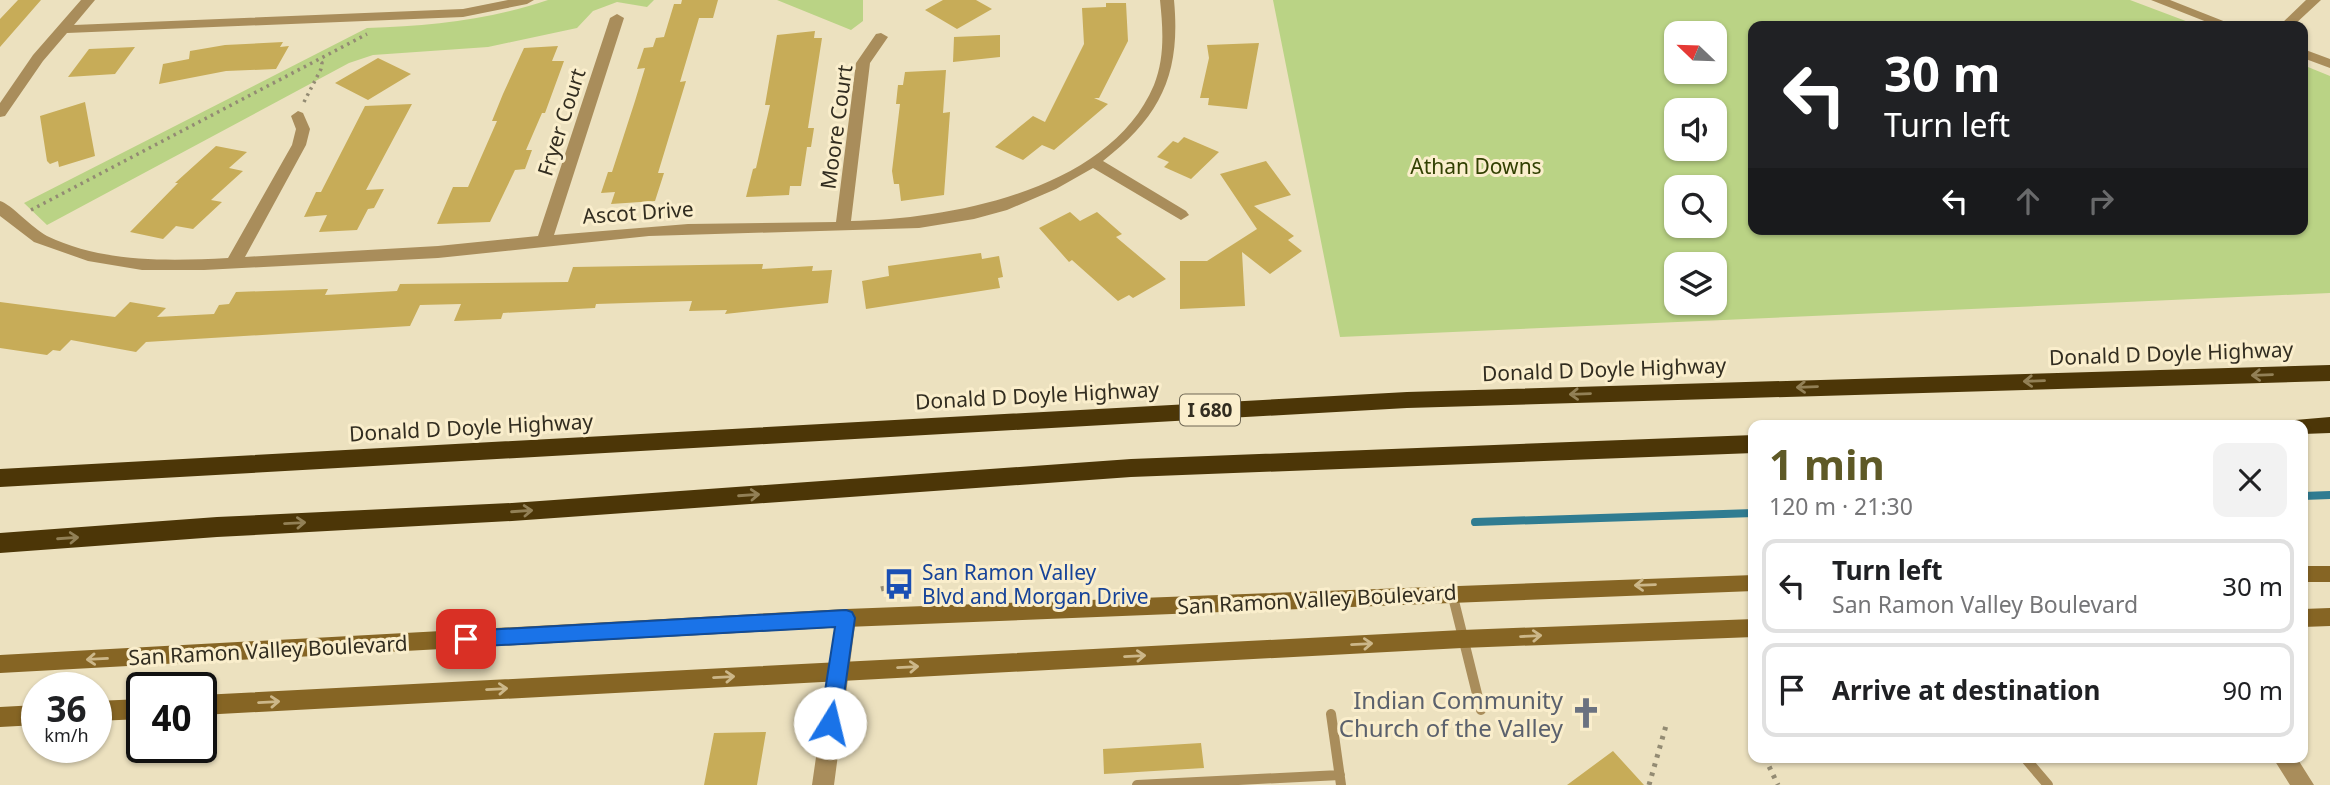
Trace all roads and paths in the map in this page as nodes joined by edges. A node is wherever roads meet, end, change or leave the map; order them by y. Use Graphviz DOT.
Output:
graph roads {
  1 [pos="88,0"];
  2 [pos="527,0"];
  3 [pos="1167,0"];
  4 [pos="2158,0"];
  5 [pos="2314,0"];
  6 [pos="400,16"];
  7 [pos="617,18"];
  8 [pos="2215,21"];
  9 [pos="2291,21"];
  10 [pos="63,29"];
  11 [pos="881,37"];
  12 [pos="2308,54"];
  13 [pos="318,60"];
  14 [pos="2330,64"];
  15 [pos="0,113"];
  16 [pos="298,116"];
  17 [pos="1093,162"];
  18 [pos="0,206"];
  19 [pos="1181,215"];
  20 [pos="8,225"];
  21 [pos="844,227"];
  22 [pos="545,239"];
  23 [pos="234,262"];
  24 [pos="2330,373"];
  25 [pos="2330,425"];
  26 [pos="2308,426"];
  27 [pos="1748,444"];
  28 [pos="0,478"];
  29 [pos="0,543"];
  30 [pos="2308,574"];
  31 [pos="2330,574"];
  32 [pos="1748,583"];
  33 [pos="899,584"];
  34 [pos="881,589"];
  35 [pos="1452,593"];
  36 [pos="2330,617"];
  37 [pos="846,618"];
  38 [pos="2308,618"];
  39 [pos="1748,628"];
  40 [pos="1462,639"];
  41 [pos="0,664"];
  42 [pos="840,671"];
  43 [pos="217,704"];
  44 [pos="1481,710"];
  45 [pos="1331,714"];
  46 [pos="21,716"];
  47 [pos="0,717"];
  48 [pos="1667,722"];
  49 [pos="1767,763"];
  50 [pos="2029,763"];
  51 [pos="2288,763"];
  52 [pos="1341,780"];
  53 [pos="823,785"];
  54 [pos="1136,785"];
  55 [pos="1649,785"];
  56 [pos="1778,785"];
  57 [pos="2048,785"];
  58 [pos="2303,785"];
  1 -- 10 [label="street"];
  2 -- 6 [label="street"];
  3 -- 17 [label="street, Ascot Drive"];
  4 -- 8 [label="street"];
  5 -- 9 [label="street"];
  6 -- 10 [label="street"];
  6 -- 13 [label="path"];
  7 -- 22 [label="street, Fryer Court"];
  10 -- 15 [label="street"];
  11 -- 21 [label="street, Moore Court"];
  12 -- 14 [label="street"];
  13 -- 16 [label="path"];
  13 -- 20 [label="path"];
  16 -- 23 [label="street"];
  17 -- 19 [label="street"];
  17 -- 21 [label="street, Ascot Drive"];
  18 -- 20 [label="street, Ascot Drive"];
  20 -- 23 [label="street, Ascot Drive"];
  21 -- 22 [label="street, Ascot Drive"];
  22 -- 23 [label="street, Ascot Drive"];
  24 -- 28 [label="highway, Donald D Doyle Highway / I 680, one-way"];
  25 -- 26 [label="highway"];
  29 -- 27 [label="highway, one-way"];
  30 -- 31 [label="main road"];
  32 -- 35 [label="main road, San Ramon Valley Boulevard, one-way"];
  33 -- 34 [label="path"];
  35 -- 37 [label="main road, San Ramon Valley Boulevard"];
  35 -- 40 [label="lane"];
  36 -- 38 [label="main road"];
  37 -- 41 [label="main road, San Ramon Valley Boulevard, one-way"];
  37 -- 42 [label="street"];
  40 -- 39 [label="main road, one-way"];
  42 -- 40 [label="main road, one-way"];
  40 -- 44 [label="lane"];
  43 -- 42 [label="main road, one-way"];
  42 -- 53 [label="street"];
  45 -- 52 [label="lane"];
  46 -- 47 [label="main road"];
  48 -- 55 [label="path"];
  49 -- 56 [label="path"];
  50 -- 57 [label="lane"];
  51 -- 58 [label="street"];
  52 -- 54 [label="lane"];
}
